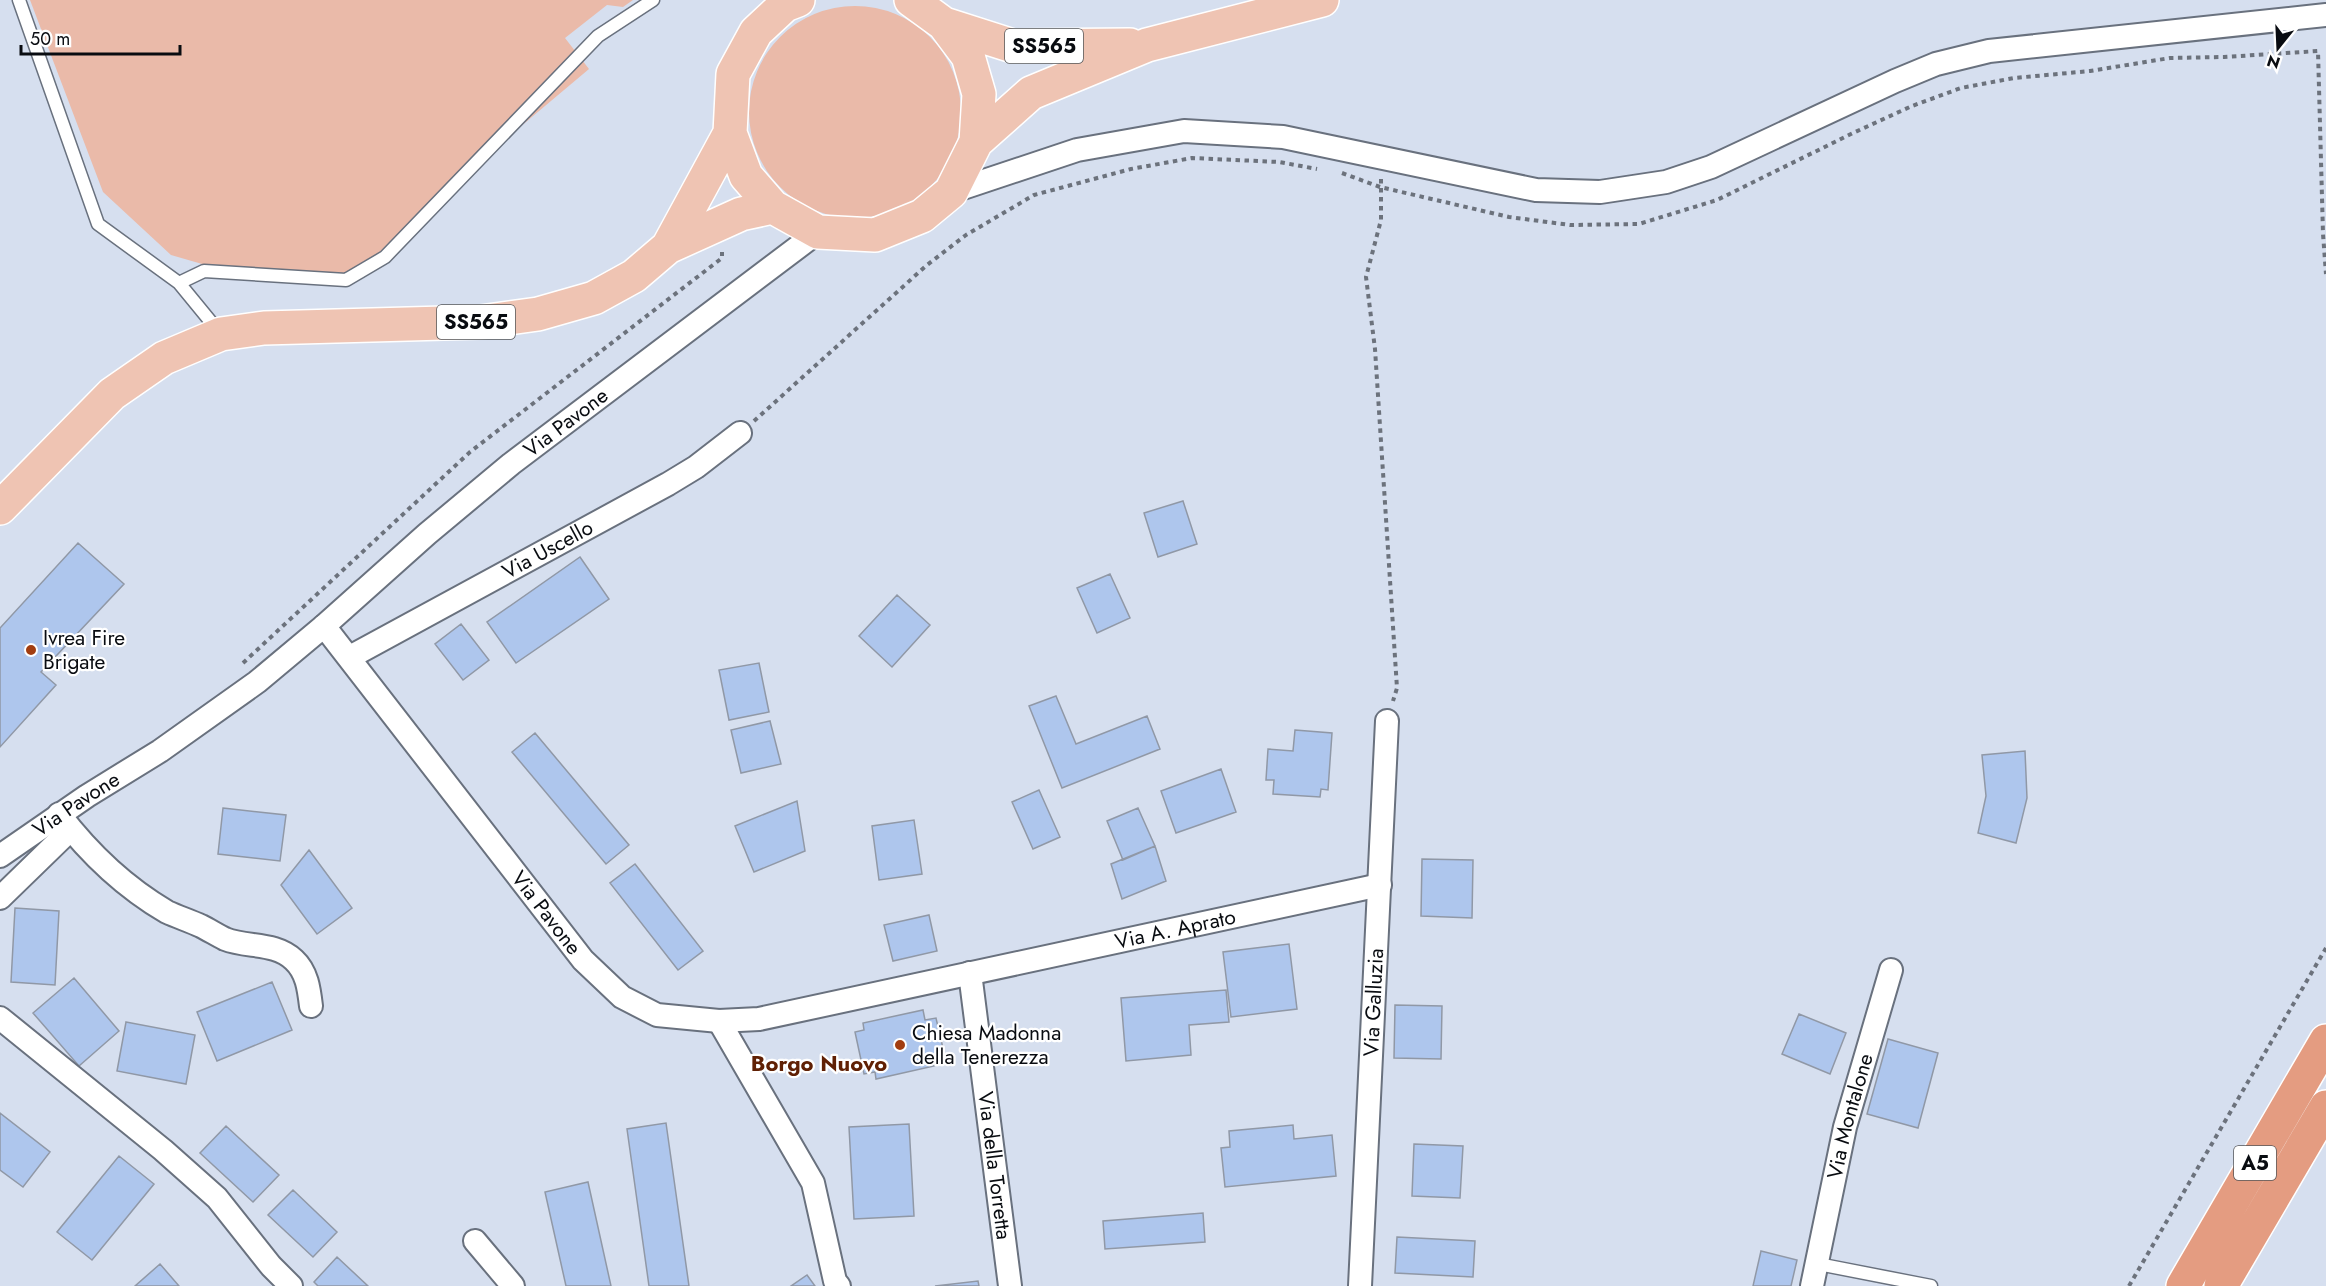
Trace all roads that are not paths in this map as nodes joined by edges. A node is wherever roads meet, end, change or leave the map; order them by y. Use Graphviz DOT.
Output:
graph roads {
  1 [pos="19,0"];
  2 [pos="653,0"];
  3 [pos="798,0"];
  4 [pos="911,0"];
  5 [pos="1322,0"];
  6 [pos="1294,4"];
  7 [pos="2326,15"];
  8 [pos="944,24"];
  9 [pos="1147,45"];
  10 [pos="730,133"];
  11 [pos="976,142"];
  12 [pos="951,192"];
  13 [pos="773,207"];
  14 [pos="818,232"];
  15 [pos="668,247"];
  16 [pos="179,283"];
  17 [pos="221,334"];
  18 [pos="740,433"];
  19 [pos="0,508"];
  20 [pos="324,626"];
  21 [pos="350,657"];
  22 [pos="1387,721"];
  23 [pos="65,822"];
  24 [pos="0,856"];
  25 [pos="1380,885"];
  26 [pos="0,898"];
  27 [pos="1891,970"];
  28 [pos="970,974"];
  29 [pos="311,1006"];
  30 [pos="0,1018"];
  31 [pos="759,1019"];
  32 [pos="719,1021"];
  33 [pos="2326,1041"];
  34 [pos="2326,1107"];
  35 [pos="475,1241"];
  36 [pos="1815,1275"];
  37 [pos="291,1286"];
  38 [pos="513,1286"];
  39 [pos="839,1286"];
  40 [pos="1010,1286"];
  41 [pos="1360,1286"];
  42 [pos="1931,1286"];
  43 [pos="2183,1286"];
  44 [pos="2222,1286"];
  1 -- 16 [label="lane"];
  2 -- 16 [label="lane"];
  3 -- 10 [label="main road, SS565"];
  4 -- 8 [label="main road, SS565"];
  5 -- 6 [label="main road, SS565"];
  6 -- 9 [label="main road, SS565"];
  7 -- 12 [label="street"];
  8 -- 9 [label="main road, SS565"];
  8 -- 11 [label="main road, SS565"];
  9 -- 11 [label="main road, SS565"];
  10 -- 13 [label="main road, SS565"];
  10 -- 15 [label="main road, SS565"];
  11 -- 12 [label="main road, SS565"];
  12 -- 14 [label="main road, SS565"];
  13 -- 14 [label="main road, SS565"];
  13 -- 15 [label="main road, SS565"];
  14 -- 20 [label="street, Via Pavone"];
  15 -- 17 [label="main road, SS565"];
  16 -- 17 [label="lane"];
  17 -- 19 [label="main road, SS565"];
  18 -- 21 [label="street, Via Uscello"];
  20 -- 21 [label="street, Via Pavone"];
  20 -- 23 [label="street, Via Pavone"];
  21 -- 32 [label="street, Via Pavone"];
  22 -- 25 [label="street, Via Galluzia"];
  23 -- 24 [label="street, Via Pavone"];
  23 -- 26 [label="street"];
  23 -- 29 [label="street"];
  25 -- 28 [label="street, Via A. Aprato"];
  25 -- 41 [label="street, Via Galluzia"];
  27 -- 36 [label="street, Via Montalone"];
  28 -- 31 [label="street, Via A. Aprato"];
  28 -- 40 [label="street, Via della Torretta"];
  30 -- 37 [label="street"];
  31 -- 32 [label="street, Via Pavone"];
  32 -- 39 [label="street"];
  33 -- 43 [label="highway, A5"];
  34 -- 44 [label="highway, A5"];
  35 -- 38 [label="street"];
  36 -- 42 [label="lane, Via Montalone"];
}
